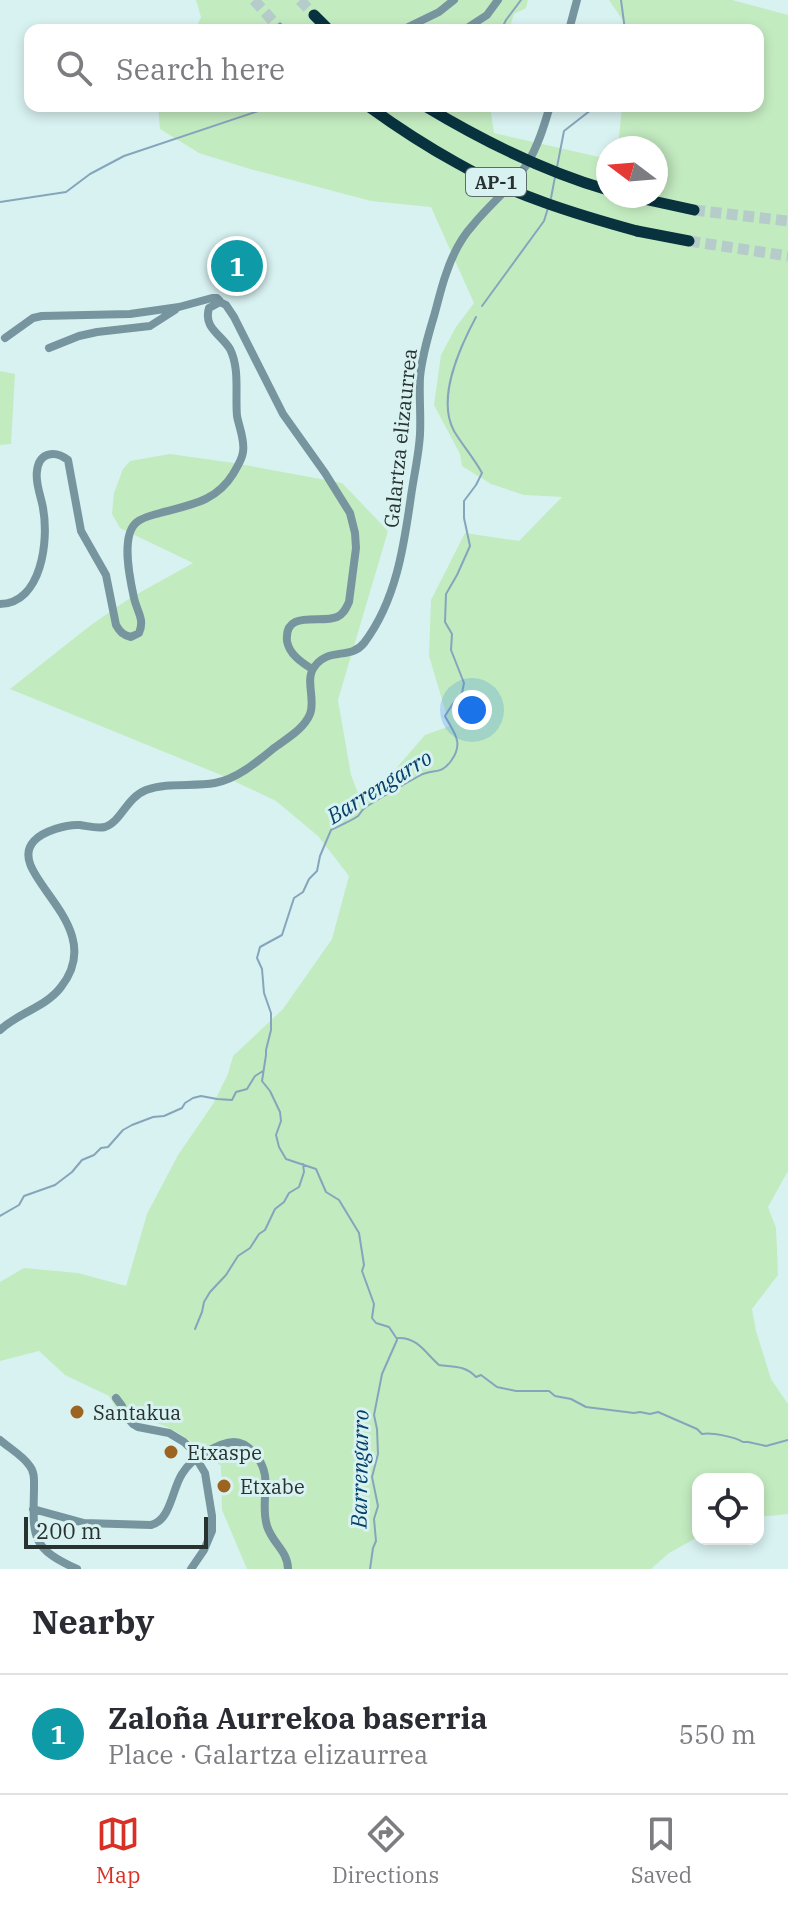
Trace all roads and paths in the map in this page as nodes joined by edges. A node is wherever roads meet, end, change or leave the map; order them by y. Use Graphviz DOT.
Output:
graph roads {
  1 [pos="454,0"];
  2 [pos="498,0"];
  3 [pos="577,0"];
  4 [pos="314,15"];
  5 [pos="323,24"];
  6 [pos="414,24"];
  7 [pos="473,24"];
  8 [pos="571,24"];
  9 [pos="376,112"];
  10 [pos="435,112"];
  11 [pos="548,112"];
  12 [pos="596,187"];
  13 [pos="668,205"];
  14 [pos="694,210"];
  15 [pos="689,241"];
  16 [pos="220,302"];
  17 [pos="179,307"];
  18 [pos="5,338"];
  19 [pos="49,348"];
  20 [pos="0,604"];
  21 [pos="312,669"];
  22 [pos="0,1030"];
  23 [pos="116,1398"];
  24 [pos="0,1440"];
  25 [pos="195,1458"];
  26 [pos="33,1509"];
  27 [pos="77,1569"];
  28 [pos="191,1569"];
  29 [pos="288,1569"];
  1 -- 6 [label="street"];
  2 -- 7 [label="street"];
  3 -- 8 [label="street"];
  4 -- 5 [label="highway"];
  9 -- 15 [label="highway, AP-1, bridge"];
  10 -- 12 [label="highway, AP-1, bridge"];
  11 -- 21 [label="street, Galartza elizaurrea"];
  13 -- 14 [label="highway"];
  16 -- 17 [label="street"];
  16 -- 20 [label="street"];
  16 -- 21 [label="street, Galartza elizaurrea"];
  17 -- 18 [label="street"];
  17 -- 19 [label="street"];
  21 -- 22 [label="street"];
  23 -- 25 [label="street"];
  24 -- 26 [label="street"];
  25 -- 26 [label="street"];
  25 -- 28 [label="street"];
  25 -- 29 [label="street"];
  26 -- 27 [label="street"];
}
